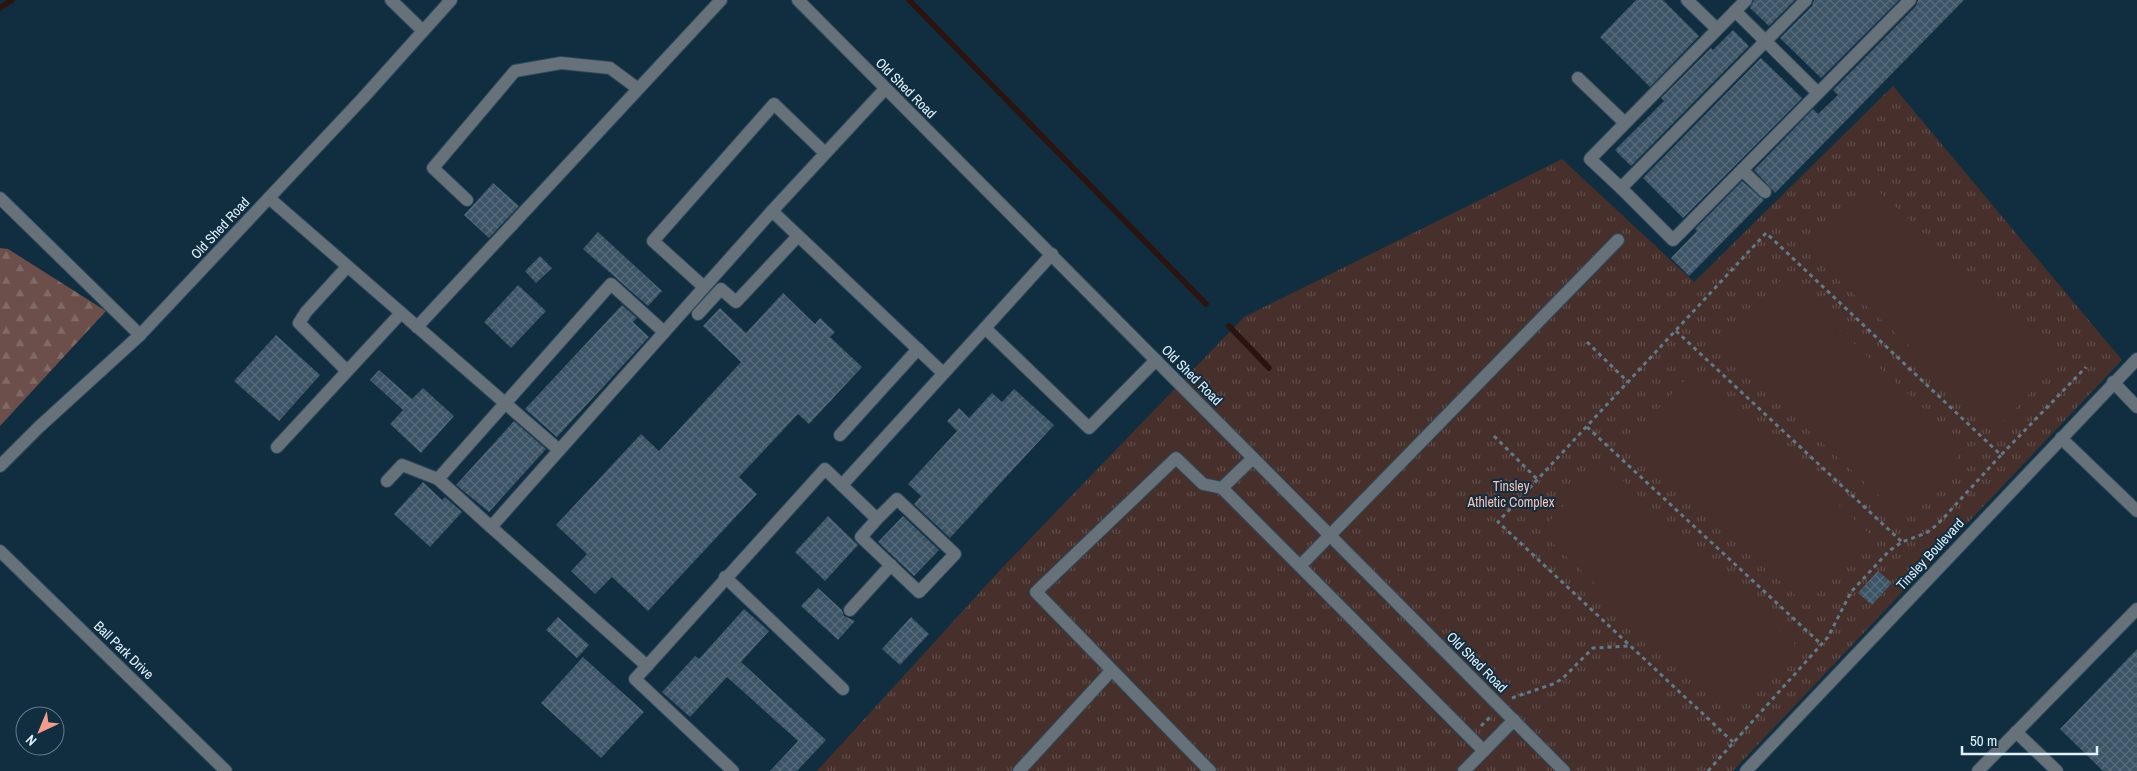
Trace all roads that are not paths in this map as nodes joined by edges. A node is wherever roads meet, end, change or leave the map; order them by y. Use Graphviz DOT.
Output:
graph roads {
  1 [pos="390,0"];
  2 [pos="451,0"];
  3 [pos="721,0"];
  4 [pos="798,0"];
  5 [pos="1687,0"];
  6 [pos="1746,0"];
  7 [pos="1806,0"];
  8 [pos="1910,0"];
  9 [pos="1735,11"];
  10 [pos="1717,29"];
  11 [pos="423,31"];
  12 [pos="1765,42"];
  13 [pos="1578,78"];
  14 [pos="637,88"];
  15 [pos="885,89"];
  16 [pos="1818,93"];
  17 [pos="1625,123"];
  18 [pos="825,153"];
  19 [pos="1742,170"];
  20 [pos="1620,188"];
  21 [pos="1765,192"];
  22 [pos="0,198"];
  23 [pos="269,198"];
  24 [pos="467,200"];
  25 [pos="772,211"];
  26 [pos="798,236"];
  27 [pos="1618,240"];
  28 [pos="1052,254"];
  29 [pos="347,267"];
  30 [pos="704,287"];
  31 [pos="401,313"];
  32 [pos="698,314"];
  33 [pos="417,327"];
  34 [pos="985,328"];
  35 [pos="664,332"];
  36 [pos="140,335"];
  37 [pos="918,349"];
  38 [pos="2137,359"];
  39 [pos="1156,360"];
  40 [pos="346,370"];
  41 [pos="944,373"];
  42 [pos="2113,382"];
  43 [pos="505,403"];
  44 [pos="2137,407"];
  45 [pos="840,435"];
  46 [pos="2061,438"];
  47 [pos="277,447"];
  48 [pos="559,450"];
  49 [pos="1253,458"];
  50 [pos="0,466"];
  51 [pos="438,479"];
  52 [pos="387,481"];
  53 [pos="842,485"];
  54 [pos="1222,488"];
  55 [pos="2137,511"];
  56 [pos="877,519"];
  57 [pos="491,527"];
  58 [pos="1330,537"];
  59 [pos="0,551"];
  60 [pos="891,566"];
  61 [pos="1300,566"];
  62 [pos="725,577"];
  63 [pos="2137,609"];
  64 [pos="850,610"];
  65 [pos="646,666"];
  66 [pos="1111,671"];
  67 [pos="843,689"];
  68 [pos="1514,720"];
  69 [pos="2016,732"];
  70 [pos="1484,751"];
  71 [pos="226,771"];
  72 [pos="733,771"];
  73 [pos="1019,771"];
  74 [pos="1210,771"];
  75 [pos="1464,771"];
  76 [pos="1564,771"];
  77 [pos="1746,771"];
  78 [pos="1978,771"];
  79 [pos="2056,771"];
  1 -- 11 [label="street"];
  2 -- 11 [label="street, Old Shed Road"];
  3 -- 14 [label="street"];
  4 -- 15 [label="street, Old Shed Road"];
  5 -- 10 [label="street"];
  6 -- 9 [label="street"];
  7 -- 12 [label="street"];
  8 -- 16 [label="street"];
  9 -- 10 [label="street"];
  9 -- 12 [label="street"];
  10 -- 17 [label="street"];
  11 -- 23 [label="street, Old Shed Road"];
  12 -- 16 [label="street"];
  12 -- 20 [label="street"];
  13 -- 17 [label="street"];
  14 -- 24 [label="street"];
  14 -- 33 [label="street"];
  15 -- 18 [label="street"];
  15 -- 28 [label="street, Old Shed Road"];
  16 -- 19 [label="street"];
  17 -- 20 [label="street"];
  18 -- 25 [label="street"];
  18 -- 30 [label="street"];
  19 -- 20 [label="street"];
  19 -- 21 [label="street"];
  22 -- 36 [label="street"];
  23 -- 29 [label="street"];
  23 -- 36 [label="street, Old Shed Road"];
  25 -- 26 [label="street"];
  25 -- 30 [label="street"];
  26 -- 32 [label="street"];
  26 -- 37 [label="street"];
  27 -- 58 [label="street"];
  28 -- 34 [label="street"];
  28 -- 39 [label="street, Old Shed Road"];
  29 -- 31 [label="street"];
  29 -- 40 [label="street"];
  30 -- 35 [label="street"];
  31 -- 33 [label="street"];
  31 -- 40 [label="street"];
  33 -- 43 [label="street"];
  34 -- 39 [label="street"];
  34 -- 41 [label="street"];
  35 -- 43 [label="street"];
  35 -- 48 [label="street"];
  36 -- 50 [label="street, Old Shed Road"];
  37 -- 41 [label="street"];
  37 -- 45 [label="street"];
  38 -- 42 [label="street, Tinsley Boulevard"];
  39 -- 49 [label="street, Old Shed Road"];
  40 -- 47 [label="street"];
  41 -- 53 [label="street"];
  42 -- 44 [label="street"];
  42 -- 46 [label="street, Tinsley Boulevard"];
  43 -- 48 [label="street"];
  43 -- 51 [label="street"];
  46 -- 55 [label="street"];
  46 -- 77 [label="street, Tinsley Boulevard"];
  48 -- 57 [label="street"];
  49 -- 54 [label="street"];
  49 -- 58 [label="street, Old Shed Road"];
  51 -- 52 [label="street"];
  51 -- 57 [label="street"];
  53 -- 56 [label="street"];
  53 -- 62 [label="street"];
  54 -- 61 [label="street"];
  54 -- 66 [label="street"];
  56 -- 60 [label="street"];
  56 -- 60 [label="street"];
  57 -- 65 [label="street"];
  58 -- 61 [label="street"];
  58 -- 68 [label="street, Old Shed Road"];
  59 -- 71 [label="street, Ball Park Drive"];
  60 -- 64 [label="street"];
  61 -- 70 [label="street"];
  62 -- 65 [label="street"];
  62 -- 67 [label="street"];
  63 -- 69 [label="street"];
  65 -- 72 [label="street"];
  66 -- 73 [label="street"];
  66 -- 74 [label="street"];
  68 -- 70 [label="street"];
  68 -- 76 [label="street, Old Shed Road"];
  69 -- 78 [label="street"];
  69 -- 79 [label="street"];
  70 -- 75 [label="street"];
}
